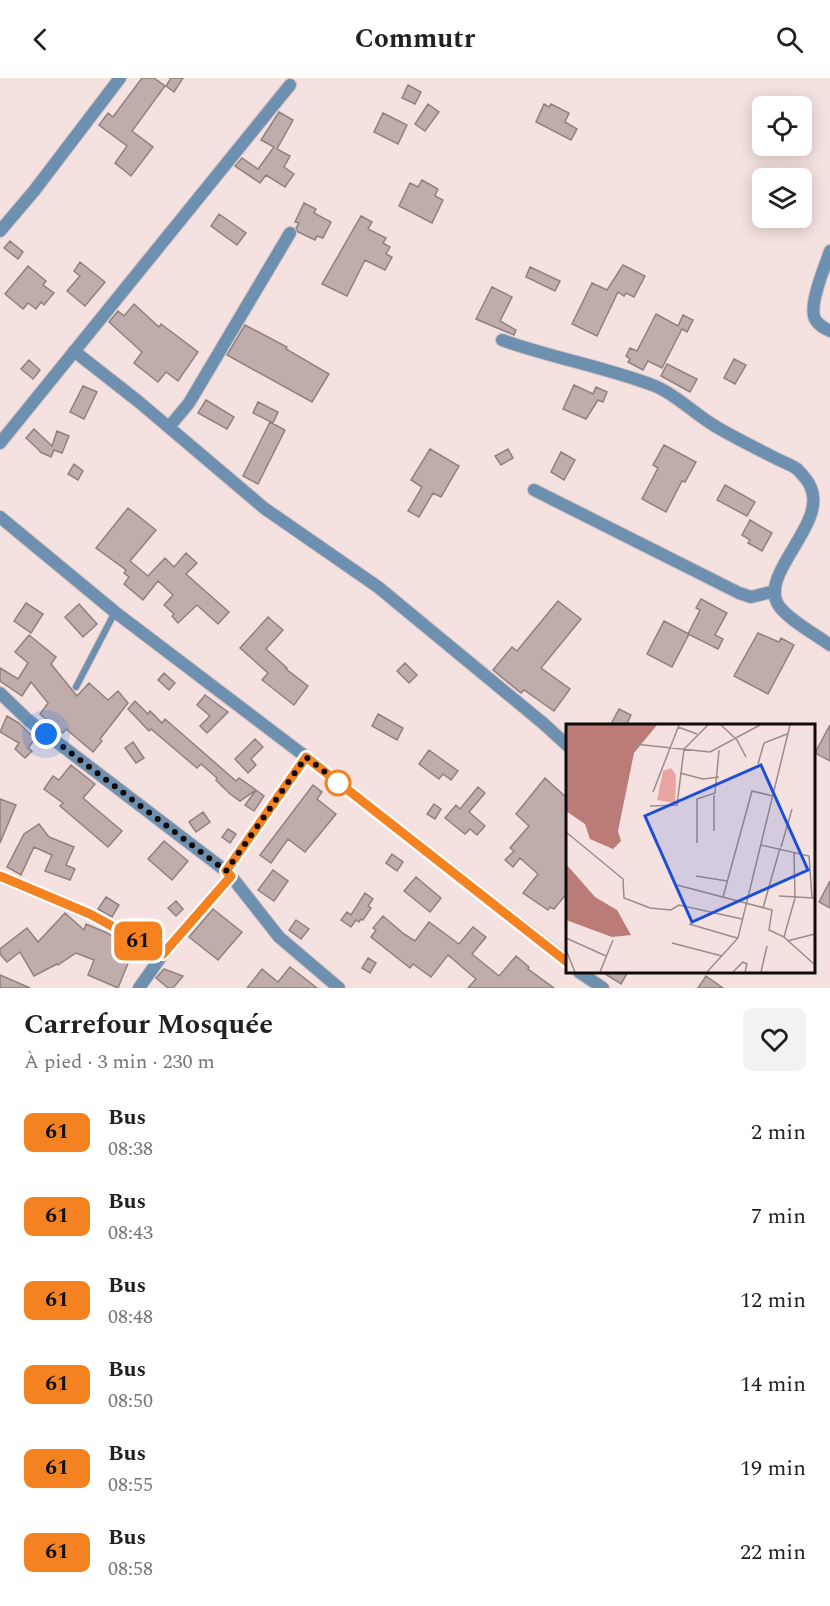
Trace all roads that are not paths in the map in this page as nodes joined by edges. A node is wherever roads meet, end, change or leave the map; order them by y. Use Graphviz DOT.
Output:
graph roads {
  1 [pos="120,78"];
  2 [pos="290,85"];
  3 [pos="0,231"];
  4 [pos="290,233"];
  5 [pos="830,251"];
  6 [pos="830,331"];
  7 [pos="502,340"];
  8 [pos="74,351"];
  9 [pos="169,428"];
  10 [pos="0,443"];
  11 [pos="534,490"];
  12 [pos="0,517"];
  13 [pos="774,591"];
  14 [pos="115,612"];
  15 [pos="830,645"];
  16 [pos="76,687"];
  17 [pos="0,693"];
  18 [pos="566,745"];
  19 [pos="306,757"];
  20 [pos="228,874"];
  21 [pos="0,876"];
  22 [pos="163,954"];
  23 [pos="566,961"];
  24 [pos="587,974"];
  25 [pos="139,988"];
  26 [pos="339,988"];
  27 [pos="603,988"];
  1 -- 3 [label="street"];
  2 -- 8 [label="street"];
  4 -- 9 [label="street"];
  5 -- 6 [label="street"];
  7 -- 13 [label="street"];
  8 -- 9 [label="street"];
  8 -- 10 [label="street"];
  9 -- 18 [label="street"];
  11 -- 13 [label="street"];
  12 -- 14 [label="street"];
  13 -- 15 [label="street"];
  14 -- 16 [label="lane"];
  14 -- 19 [label="street"];
  17 -- 20 [label="street"];
  19 -- 20 [label="street"];
  19 -- 23 [label="street"];
  20 -- 22 [label="street"];
  20 -- 26 [label="street"];
  21 -- 22 [label="street"];
  22 -- 25 [label="street"];
  24 -- 27 [label="street"];
}
